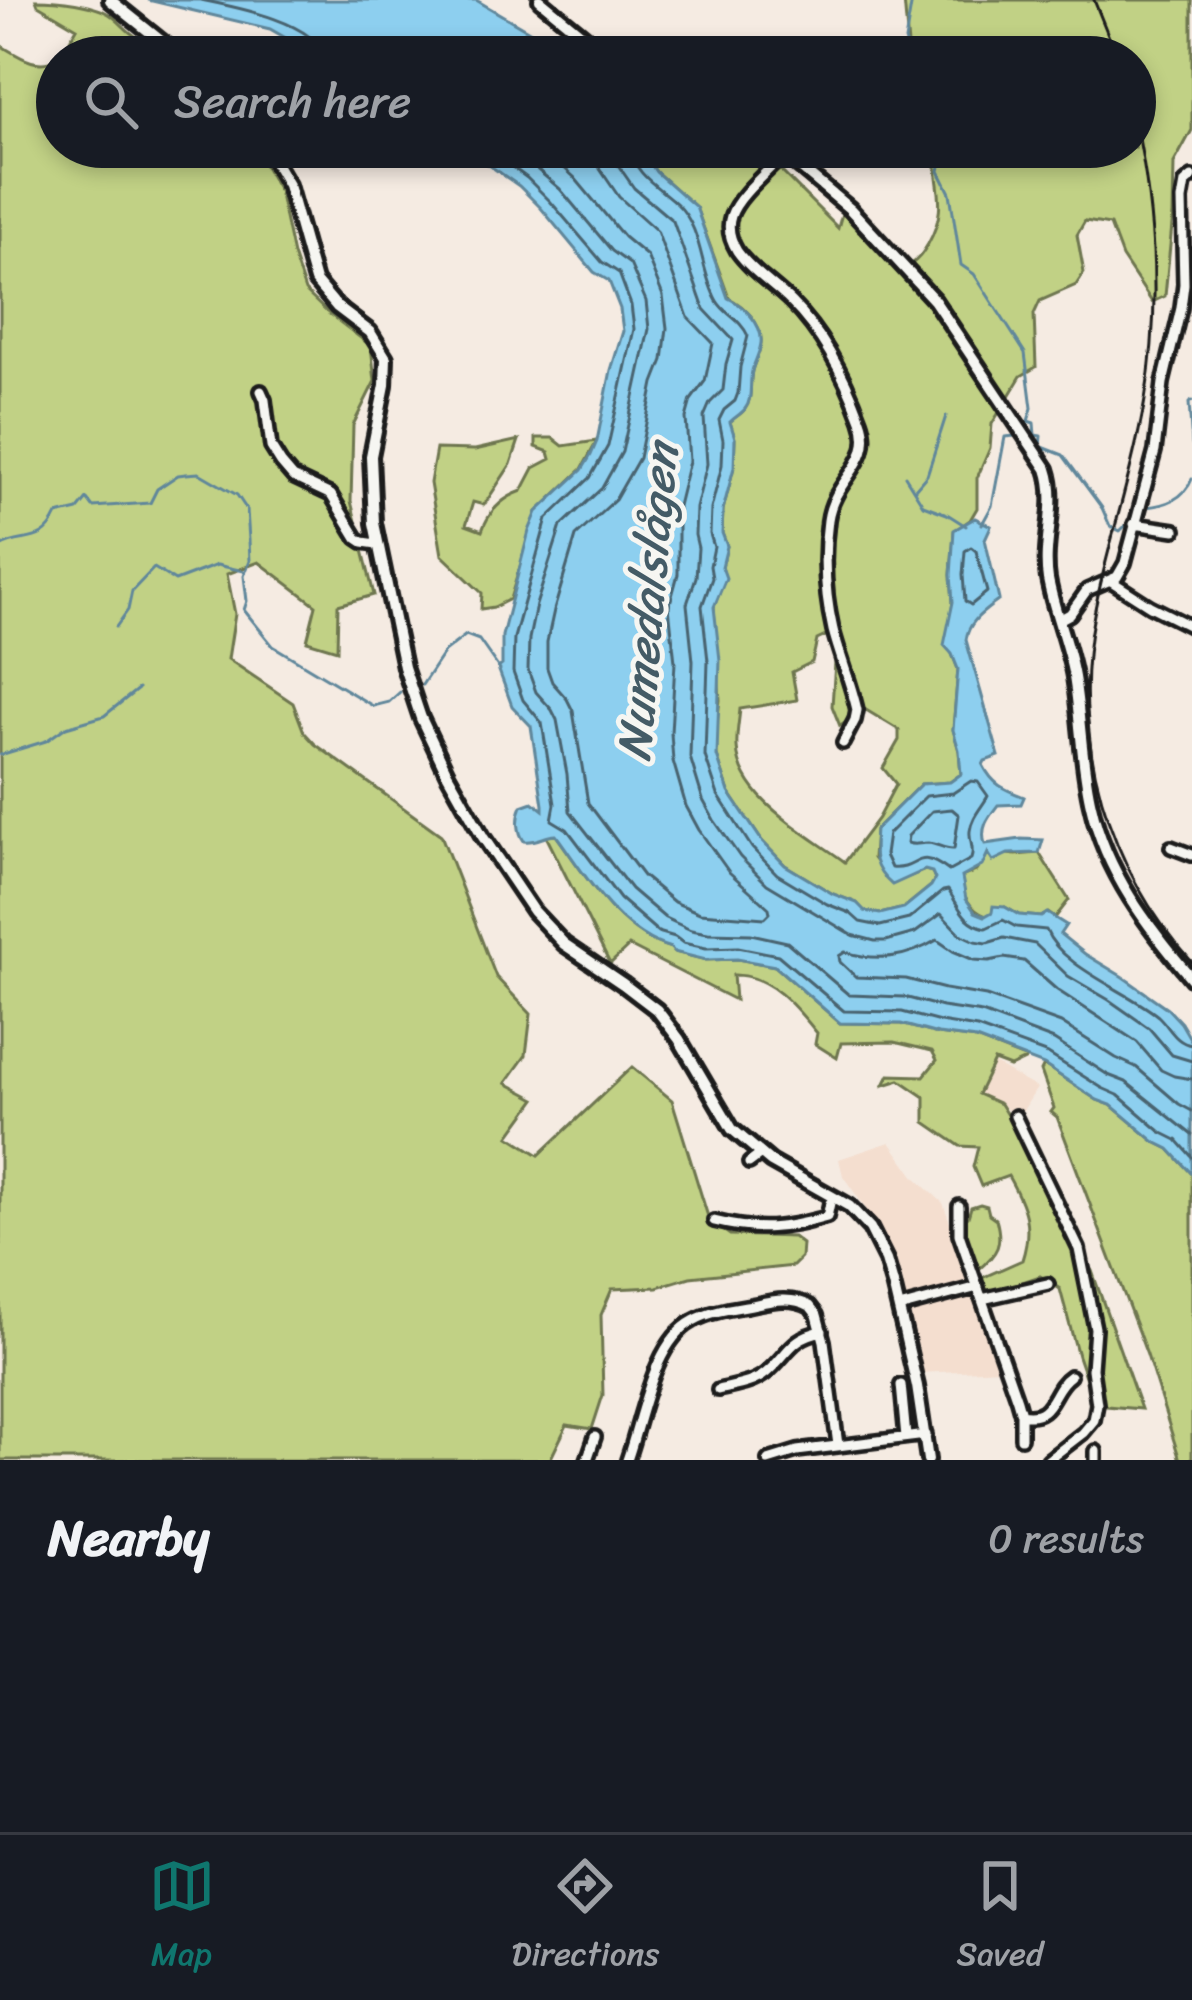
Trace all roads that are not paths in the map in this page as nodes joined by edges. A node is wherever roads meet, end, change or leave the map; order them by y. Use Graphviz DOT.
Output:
graph roads {
  1 [pos="110,0"];
  2 [pos="540,0"];
  3 [pos="155,36"];
  4 [pos="584,36"];
  5 [pos="278,168"];
  6 [pos="766,168"];
  7 [pos="801,168"];
  8 [pos="1192,177"];
  9 [pos="261,391"];
  10 [pos="1135,524"];
  11 [pos="1175,530"];
  12 [pos="377,544"];
  13 [pos="1111,581"];
  14 [pos="1059,620"];
  15 [pos="1190,626"];
  16 [pos="843,743"];
  17 [pos="1171,847"];
  18 [pos="1192,855"];
  19 [pos="1192,979"];
  20 [pos="1015,1116"];
  21 [pos="761,1154"];
  22 [pos="749,1162"];
  23 [pos="830,1203"];
  24 [pos="959,1206"];
  25 [pos="714,1222"];
  26 [pos="1048,1284"];
  27 [pos="980,1293"];
  28 [pos="899,1308"];
  29 [pos="822,1330"];
  30 [pos="1070,1376"];
  31 [pos="901,1385"];
  32 [pos="718,1390"];
  33 [pos="1021,1414"];
  34 [pos="926,1435"];
  35 [pos="595,1437"];
  36 [pos="906,1437"];
  37 [pos="1021,1438"];
  38 [pos="838,1445"];
  39 [pos="587,1460"];
  40 [pos="627,1460"];
  41 [pos="767,1460"];
  42 [pos="928,1460"];
  43 [pos="1048,1460"];
  1 -- 3 [label="main road"];
  2 -- 4 [label="main road"];
  5 -- 12 [label="main road"];
  6 -- 16 [label="street"];
  7 -- 14 [label="main road"];
  8 -- 10 [label="street"];
  9 -- 12 [label="street"];
  10 -- 11 [label="street"];
  10 -- 13 [label="street"];
  12 -- 21 [label="main road"];
  13 -- 14 [label="street"];
  13 -- 15 [label="street"];
  14 -- 19 [label="main road"];
  17 -- 18 [label="street"];
  20 -- 43 [label="street"];
  21 -- 22 [label="street"];
  21 -- 28 [label="main road"];
  23 -- 25 [label="street"];
  24 -- 27 [label="street"];
  26 -- 27 [label="street"];
  27 -- 28 [label="street"];
  27 -- 33 [label="street"];
  28 -- 34 [label="main road"];
  29 -- 32 [label="street"];
  29 -- 38 [label="street"];
  29 -- 40 [label="street"];
  30 -- 33 [label="street"];
  31 -- 36 [label="street"];
  33 -- 37 [label="street"];
  34 -- 36 [label="street"];
  34 -- 42 [label="main road"];
  35 -- 39 [label="street"];
  36 -- 38 [label="street"];
  38 -- 41 [label="street"];
}
